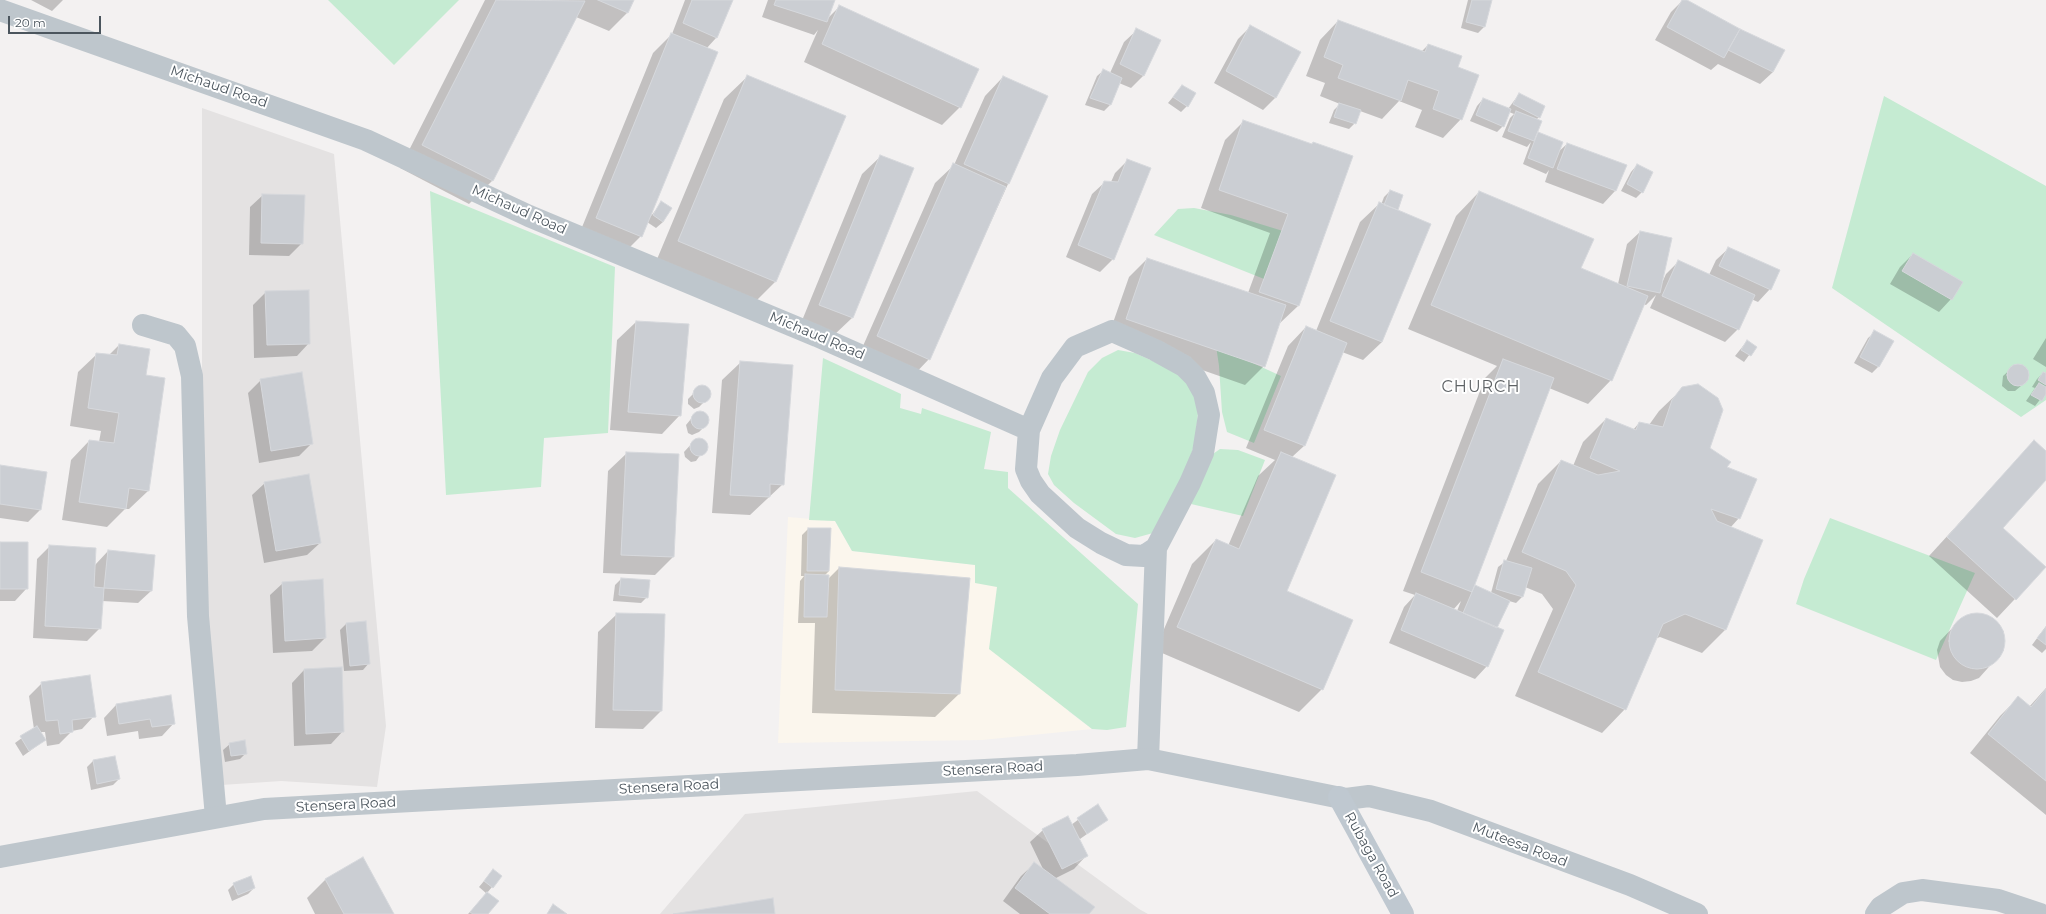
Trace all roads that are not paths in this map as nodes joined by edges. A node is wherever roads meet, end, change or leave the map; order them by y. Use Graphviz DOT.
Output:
graph roads {
  1 [pos="0,10"];
  2 [pos="143,325"];
  3 [pos="1029,430"];
  4 [pos="1156,548"];
  5 [pos="1148,759"];
  6 [pos="1339,797"];
  7 [pos="216,817"];
  8 [pos="0,857"];
  9 [pos="1403,914"];
  10 [pos="1697,914"];
  11 [pos="1876,914"];
  12 [pos="2040,914"];
  1 -- 3 [label="street, Michaud Road"];
  2 -- 7 [label="street"];
  3 -- 4 [label="street"];
  3 -- 4 [label="street"];
  4 -- 5 [label="street"];
  5 -- 6 [label="street, Stensera Road"];
  5 -- 7 [label="street, Stensera Road"];
  6 -- 9 [label="main road, Rubaga Road"];
  6 -- 10 [label="street, Muteesa Road"];
  7 -- 8 [label="street, Stensera Road"];
  11 -- 12 [label="street"];
}
